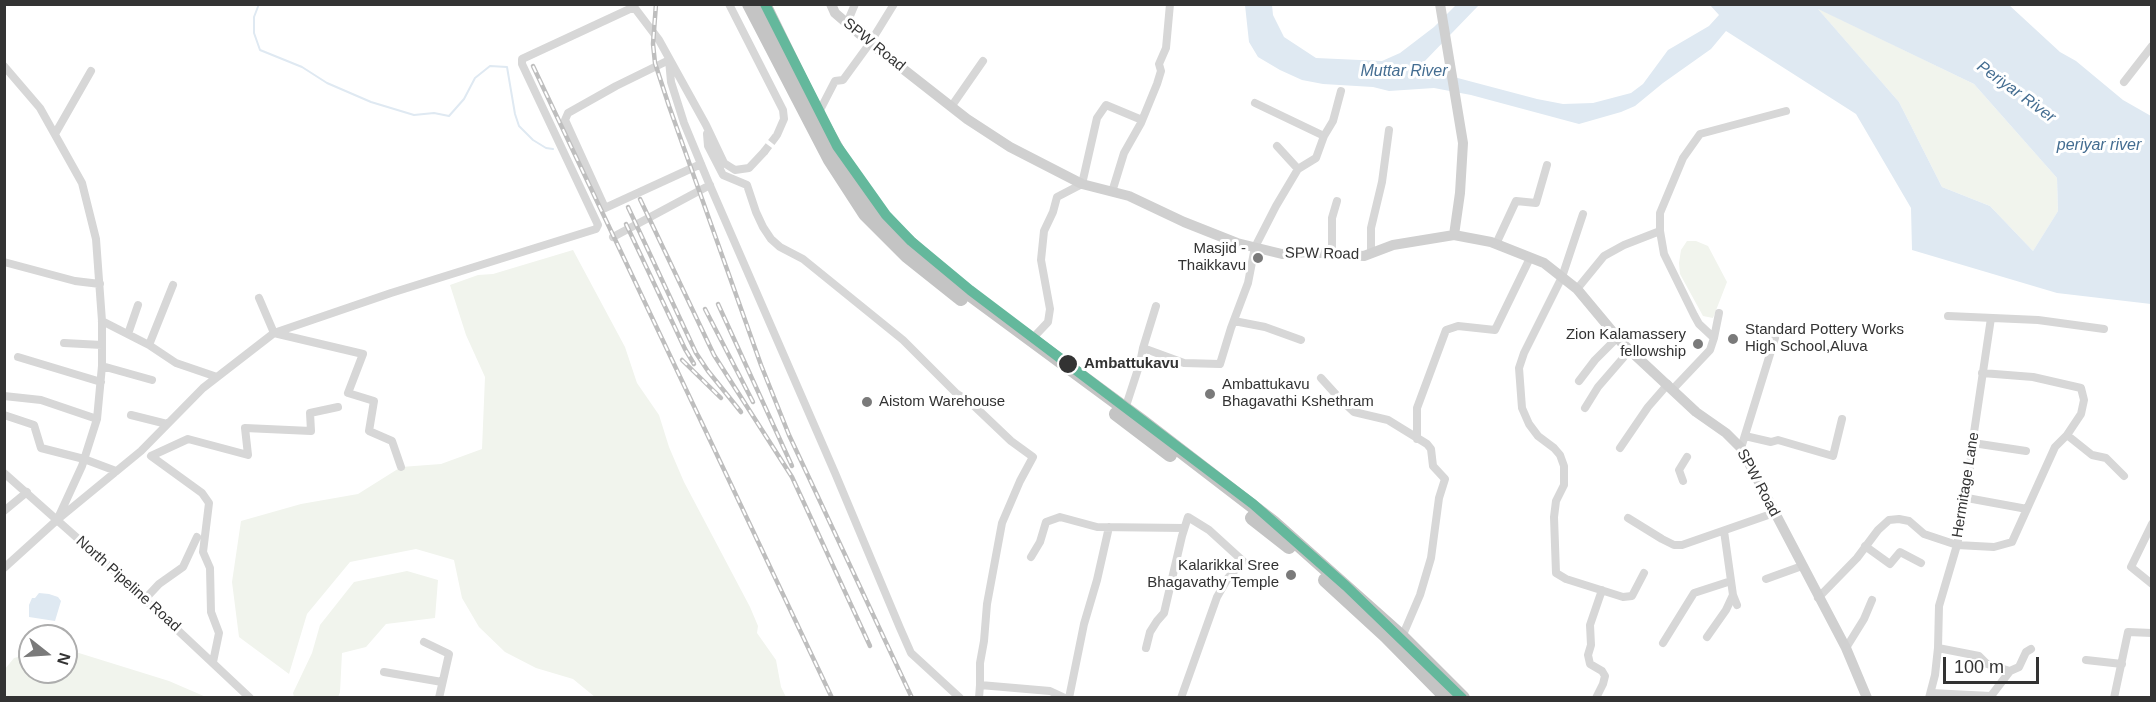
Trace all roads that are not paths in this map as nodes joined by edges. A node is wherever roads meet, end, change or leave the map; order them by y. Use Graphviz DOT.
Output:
graph roads {
  1 [pos="729,4"];
  2 [pos="749,4"];
  3 [pos="764,4"];
  4 [pos="831,4"];
  5 [pos="855,4"];
  6 [pos="894,4"];
  7 [pos="1170,4"];
  8 [pos="1440,4"];
  9 [pos="634,6"];
  10 [pos="847,23"];
  11 [pos="870,43"];
  12 [pos="2151,46"];
  13 [pos="669,60"];
  14 [pos="983,62"];
  15 [pos="4,66"];
  16 [pos="92,71"];
  17 [pos="2124,82"];
  18 [pos="1341,91"];
  19 [pos="1255,103"];
  20 [pos="951,107"];
  21 [pos="1786,111"];
  22 [pos="818,116"];
  23 [pos="1142,120"];
  24 [pos="706,125"];
  25 [pos="1389,130"];
  26 [pos="55,134"];
  27 [pos="777,135"];
  28 [pos="1324,136"];
  29 [pos="1277,146"];
  30 [pos="764,152"];
  31 [pos="701,164"];
  32 [pos="1547,165"];
  33 [pos="1298,169"];
  34 [pos="1082,184"];
  35 [pos="710,185"];
  36 [pos="1113,192"];
  37 [pos="1337,201"];
  38 [pos="1583,214"];
  39 [pos="1660,231"];
  40 [pos="1454,235"];
  41 [pos="613,237"];
  42 [pos="1496,244"];
  43 [pos="1255,247"];
  44 [pos="1332,253"];
  45 [pos="1371,253"];
  46 [pos="1530,258"];
  47 [pos="4,262"];
  48 [pos="1563,277"];
  49 [pos="100,284"];
  50 [pos="173,285"];
  51 [pos="1577,289"];
  52 [pos="259,298"];
  53 [pos="138,305"];
  54 [pos="1156,306"];
  55 [pos="1719,313"];
  56 [pos="1948,316"];
  57 [pos="1991,318"];
  58 [pos="102,321"];
  59 [pos="1234,321"];
  60 [pos="2104,329"];
  61 [pos="274,333"];
  62 [pos="128,334"];
  63 [pos="1618,337"];
  64 [pos="1714,338"];
  65 [pos="1774,338"];
  66 [pos="1031,340"];
  67 [pos="1301,340"];
  68 [pos="64,343"];
  69 [pos="102,345"];
  70 [pos="149,345"];
  71 [pos="1143,348"];
  72 [pos="1630,350"];
  73 [pos="18,357"];
  74 [pos="102,366"];
  75 [pos="1982,373"];
  76 [pos="217,377"];
  77 [pos="1322,378"];
  78 [pos="152,380"];
  79 [pos="1579,381"];
  80 [pos="101,382"];
  81 [pos="1671,387"];
  82 [pos="4,396"];
  83 [pos="338,407"];
  84 [pos="1585,408"];
  85 [pos="1125,409"];
  86 [pos="4,415"];
  87 [pos="131,415"];
  88 [pos="97,419"];
  89 [pos="1842,419"];
  90 [pos="167,424"];
  91 [pos="2067,435"];
  92 [pos="1745,436"];
  93 [pos="1417,439"];
  94 [pos="1973,443"];
  95 [pos="1620,448"];
  96 [pos="1741,448"];
  97 [pos="2026,451"];
  98 [pos="1688,457"];
  99 [pos="84,459"];
  100 [pos="401,467"];
  101 [pos="117,471"];
  102 [pos="4,473"];
  103 [pos="2124,476"];
  104 [pos="1683,481"];
  105 [pos="27,492"];
  106 [pos="1967,498"];
  107 [pos="2027,509"];
  108 [pos="4,511"];
  109 [pos="1774,513"];
  110 [pos="1628,518"];
  111 [pos="57,520"];
  112 [pos="2151,524"];
  113 [pos="1109,527"];
  114 [pos="1184,528"];
  115 [pos="1725,531"];
  116 [pos="197,537"];
  117 [pos="1957,545"];
  118 [pos="1865,546"];
  119 [pos="1031,557"];
  120 [pos="1921,563"];
  121 [pos="1802,566"];
  122 [pos="4,568"];
  123 [pos="1644,573"];
  124 [pos="1766,579"];
  125 [pos="1731,581"];
  126 [pos="2151,584"];
  127 [pos="1602,590"];
  128 [pos="1733,594"];
  129 [pos="1818,598"];
  130 [pos="145,599"];
  131 [pos="1872,600"];
  132 [pos="1737,605"];
  133 [pos="2151,633"];
  134 [pos="1402,637"];
  135 [pos="1707,637"];
  136 [pos="424,642"];
  137 [pos="1663,643"];
  138 [pos="1146,648"];
  139 [pos="1846,648"];
  140 [pos="1938,648"];
  141 [pos="2031,649"];
  142 [pos="2086,660"];
  143 [pos="213,662"];
  144 [pos="2122,664"];
  145 [pos="2010,671"];
  146 [pos="384,672"];
  147 [pos="442,682"];
  148 [pos="980,685"];
  149 [pos="1930,695"];
  150 [pos="250,698"];
  151 [pos="439,698"];
  152 [pos="960,698"];
  153 [pos="979,698"];
  154 [pos="1067,698"];
  155 [pos="1181,698"];
  156 [pos="1446,698"];
  157 [pos="1463,698"];
  158 [pos="1596,698"];
  159 [pos="1867,698"];
  160 [pos="2114,698"];
  1 -- 27 [label="street"];
  2 -- 156 [label="highway"];
  3 -- 22 [label="highway"];
  4 -- 10 [label="main road, SPW Road"];
  5 -- 10 [label="street"];
  6 -- 11 [label="street"];
  7 -- 23 [label="street"];
  8 -- 40 [label="main road"];
  9 -- 13 [label="street"];
  9 -- 61 [label="street"];
  10 -- 11 [label="main road, SPW Road"];
  11 -- 20 [label="main road, SPW Road"];
  11 -- 22 [label="street"];
  12 -- 17 [label="street"];
  13 -- 24 [label="street"];
  13 -- 31 [label="street"];
  13 -- 31 [label="street"];
  14 -- 20 [label="street"];
  15 -- 26 [label="street"];
  16 -- 26 [label="street"];
  18 -- 28 [label="street"];
  19 -- 28 [label="street"];
  20 -- 34 [label="main road, SPW Road"];
  21 -- 39 [label="street"];
  22 -- 66 [label="highway"];
  23 -- 34 [label="street"];
  23 -- 36 [label="street"];
  24 -- 30 [label="street"];
  24 -- 148 [label="street"];
  25 -- 45 [label="street"];
  26 -- 49 [label="street"];
  28 -- 33 [label="street"];
  29 -- 33 [label="street"];
  31 -- 35 [label="street"];
  32 -- 42 [label="street"];
  33 -- 43 [label="street"];
  34 -- 36 [label="main road, SPW Road"];
  34 -- 66 [label="street"];
  35 -- 41 [label="street"];
  35 -- 152 [label="street"];
  36 -- 43 [label="main road, SPW Road"];
  37 -- 44 [label="street"];
  38 -- 48 [label="street"];
  39 -- 51 [label="street"];
  39 -- 64 [label="street"];
  40 -- 42 [label="main road, SPW Road"];
  40 -- 45 [label="main road, SPW Road"];
  42 -- 46 [label="main road, SPW Road"];
  43 -- 44 [label="main road, SPW Road"];
  43 -- 59 [label="street"];
  44 -- 45 [label="main road, SPW Road"];
  46 -- 48 [label="main road, SPW Road"];
  46 -- 93 [label="street"];
  47 -- 49 [label="street"];
  48 -- 51 [label="main road, SPW Road"];
  48 -- 127 [label="street"];
  49 -- 58 [label="street"];
  50 -- 70 [label="street"];
  51 -- 63 [label="main road, SPW Road"];
  52 -- 61 [label="street"];
  53 -- 62 [label="street"];
  54 -- 71 [label="street"];
  55 -- 64 [label="street"];
  56 -- 57 [label="street"];
  57 -- 60 [label="street"];
  57 -- 75 [label="street, Hermitage Lane"];
  58 -- 62 [label="street"];
  58 -- 69 [label="street"];
  59 -- 67 [label="street"];
  59 -- 71 [label="street"];
  61 -- 76 [label="street"];
  61 -- 100 [label="street"];
  62 -- 70 [label="street"];
  63 -- 72 [label="main road, SPW Road"];
  63 -- 79 [label="street"];
  64 -- 81 [label="street"];
  65 -- 92 [label="street"];
  66 -- 85 [label="highway"];
  68 -- 69 [label="street"];
  69 -- 74 [label="street"];
  70 -- 76 [label="street"];
  71 -- 85 [label="street"];
  72 -- 81 [label="main road, SPW Road"];
  72 -- 84 [label="street"];
  73 -- 80 [label="street"];
  74 -- 78 [label="street"];
  74 -- 80 [label="street"];
  75 -- 91 [label="street"];
  75 -- 94 [label="street, Hermitage Lane"];
  76 -- 90 [label="street"];
  77 -- 93 [label="street"];
  80 -- 88 [label="street"];
  81 -- 95 [label="street"];
  81 -- 96 [label="main road, SPW Road"];
  82 -- 88 [label="street"];
  83 -- 143 [label="street"];
  85 -- 134 [label="highway"];
  86 -- 99 [label="street"];
  87 -- 90 [label="street"];
  88 -- 99 [label="street"];
  89 -- 92 [label="street"];
  90 -- 101 [label="street"];
  91 -- 103 [label="street"];
  91 -- 107 [label="street"];
  92 -- 96 [label="street"];
  93 -- 134 [label="street"];
  94 -- 97 [label="street"];
  94 -- 106 [label="street, Hermitage Lane"];
  96 -- 109 [label="main road, SPW Road"];
  98 -- 104 [label="street"];
  99 -- 101 [label="street"];
  99 -- 111 [label="street"];
  101 -- 111 [label="street"];
  102 -- 105 [label="street, North Pipeline Road"];
  105 -- 108 [label="street"];
  105 -- 111 [label="street, North Pipeline Road"];
  106 -- 107 [label="street"];
  106 -- 117 [label="street, Hermitage Lane"];
  107 -- 117 [label="street"];
  109 -- 115 [label="street"];
  109 -- 121 [label="main road, SPW Road"];
  110 -- 115 [label="street"];
  111 -- 122 [label="street"];
  111 -- 130 [label="street, North Pipeline Road"];
  112 -- 126 [label="street"];
  113 -- 114 [label="street"];
  113 -- 119 [label="street"];
  113 -- 154 [label="street"];
  114 -- 138 [label="street"];
  114 -- 155 [label="street"];
  115 -- 125 [label="street"];
  116 -- 130 [label="street"];
  117 -- 118 [label="street, Hermitage Lane"];
  117 -- 140 [label="street"];
  118 -- 120 [label="street"];
  118 -- 129 [label="street, Hermitage Lane"];
  121 -- 124 [label="street"];
  121 -- 129 [label="main road, SPW Road"];
  123 -- 127 [label="street"];
  125 -- 128 [label="street"];
  125 -- 137 [label="street"];
  127 -- 158 [label="street"];
  128 -- 132 [label="street"];
  128 -- 135 [label="street"];
  129 -- 139 [label="main road, SPW Road"];
  130 -- 143 [label="street, North Pipeline Road"];
  131 -- 139 [label="street"];
  133 -- 144 [label="street"];
  134 -- 157 [label="highway"];
  136 -- 147 [label="street"];
  139 -- 159 [label="main road, SPW Road"];
  140 -- 145 [label="street"];
  140 -- 149 [label="street"];
  141 -- 145 [label="street"];
  142 -- 144 [label="street"];
  143 -- 150 [label="street, North Pipeline Road"];
  144 -- 160 [label="street"];
  145 -- 149 [label="street"];
  146 -- 147 [label="street"];
  147 -- 151 [label="street"];
  148 -- 153 [label="street"];
  148 -- 154 [label="street"];
}
